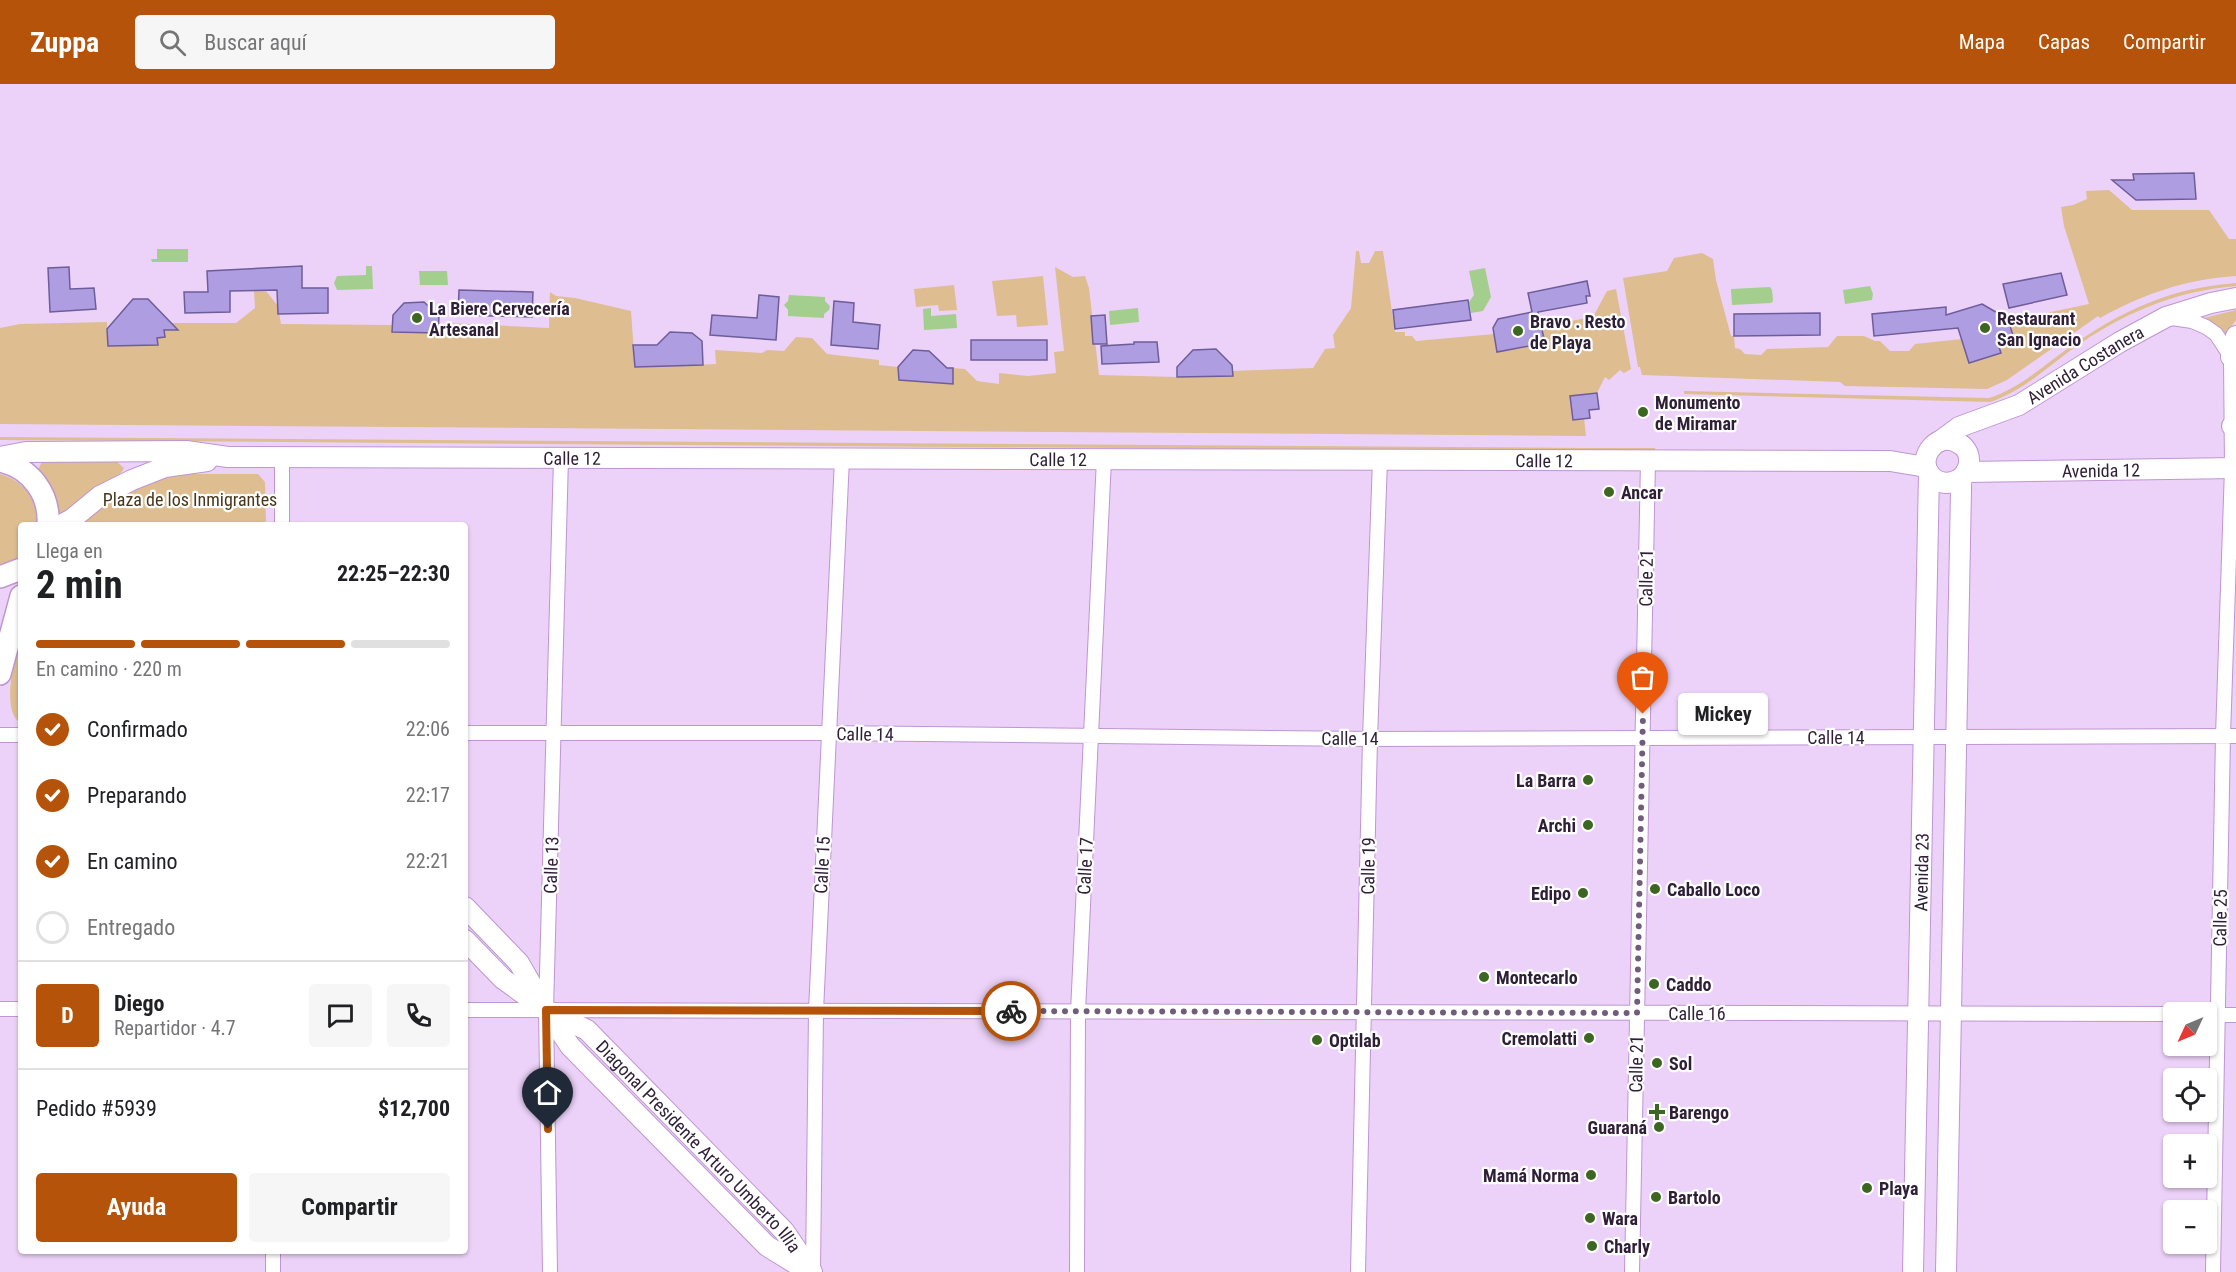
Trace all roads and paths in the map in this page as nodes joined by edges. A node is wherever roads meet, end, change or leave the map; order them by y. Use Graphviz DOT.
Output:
graph roads {
  1 [pos="2236,298"];
  2 [pos="2166,317"];
  3 [pos="2236,336"];
  4 [pos="2231,357"];
  5 [pos="2234,426"];
  6 [pos="1936,443"];
  7 [pos="228,457"];
  8 [pos="282,457"];
  9 [pos="561,458"];
  10 [pos="0,459"];
  11 [pos="842,459"];
  12 [pos="1104,459"];
  13 [pos="1380,460"];
  14 [pos="1648,461"];
  15 [pos="1890,461"];
  16 [pos="2234,468"];
  17 [pos="1927,470"];
  18 [pos="1964,475"];
  19 [pos="48,522"];
  20 [pos="66,522"];
  21 [pos="282,522"];
  22 [pos="18,570"];
  23 [pos="0,577"];
  24 [pos="18,607"];
  25 [pos="0,674"];
  26 [pos="555,732"];
  27 [pos="468,733"];
  28 [pos="828,734"];
  29 [pos="0,735"];
  30 [pos="18,735"];
  31 [pos="2229,736"];
  32 [pos="1092,737"];
  33 [pos="1642,737"];
  34 [pos="1923,737"];
  35 [pos="1956,737"];
  36 [pos="1370,739"];
  37 [pos="468,910"];
  38 [pos="468,943"];
  39 [pos="2213,1002"];
  40 [pos="0,1009"];
  41 [pos="18,1009"];
  42 [pos="468,1010"];
  43 [pos="546,1010"];
  44 [pos="816,1011"];
  45 [pos="1078,1012"];
  46 [pos="1365,1012"];
  47 [pos="1637,1013"];
  48 [pos="1918,1014"];
  49 [pos="1951,1014"];
  50 [pos="2163,1014"];
  51 [pos="2217,1015"];
  52 [pos="2236,1015"];
  53 [pos="2212,1056"];
  54 [pos="273,1254"];
  55 [pos="273,1272"];
  56 [pos="550,1272"];
  57 [pos="812,1272"];
  58 [pos="1077,1272"];
  59 [pos="1358,1272"];
  60 [pos="1632,1272"];
  61 [pos="1913,1272"];
  62 [pos="1946,1272"];
  63 [pos="2213,1272"];
  1 -- 2 [label="main road, Avenida Costanera"];
  2 -- 4 [label="street"];
  2 -- 6 [label="main road, Avenida Costanera"];
  3 -- 4 [label="main road"];
  4 -- 5 [label="street, Calle 25"];
  5 -- 16 [label="street, Calle 25"];
  6 -- 15 [label="main road, Calle 12"];
  6 -- 17 [label="main road"];
  6 -- 18 [label="main road"];
  7 -- 8 [label="main road, Calle 12"];
  7 -- 10 [label="main road"];
  7 -- 20 [label="main road"];
  8 -- 9 [label="main road, Calle 12"];
  8 -- 21 [label="street"];
  9 -- 11 [label="main road, Calle 12"];
  9 -- 26 [label="street, Calle 13"];
  10 -- 19 [label="main road"];
  11 -- 12 [label="main road, Calle 12"];
  11 -- 28 [label="street, Calle 15"];
  12 -- 13 [label="main road, Calle 12"];
  12 -- 32 [label="street, Calle 17"];
  13 -- 14 [label="main road, Calle 12"];
  13 -- 36 [label="street, Calle 19"];
  14 -- 15 [label="main road, Calle 12"];
  14 -- 33 [label="street, Calle 21"];
  15 -- 17 [label="main road, Calle 12"];
  16 -- 18 [label="main road, Avenida 12"];
  16 -- 31 [label="street, Calle 25"];
  17 -- 18 [label="main road"];
  17 -- 34 [label="main road, Avenida 23"];
  18 -- 35 [label="main road, Avenida 23"];
  22 -- 23 [label="main road"];
  24 -- 25 [label="main road"];
  26 -- 27 [label="street, Calle 14"];
  26 -- 28 [label="street, Calle 14"];
  26 -- 43 [label="street, Calle 13"];
  28 -- 32 [label="street, Calle 14"];
  28 -- 44 [label="street, Calle 15"];
  29 -- 30 [label="street"];
  31 -- 35 [label="street, Calle 14"];
  31 -- 39 [label="street, Calle 25"];
  32 -- 36 [label="street, Calle 14"];
  32 -- 45 [label="street, Calle 17"];
  33 -- 34 [label="street, Calle 14"];
  33 -- 36 [label="street, Calle 14"];
  33 -- 47 [label="street, Calle 21"];
  34 -- 35 [label="street, Calle 14"];
  34 -- 48 [label="main road, Avenida 23"];
  35 -- 49 [label="main road, Avenida 23"];
  36 -- 46 [label="street, Calle 19"];
  37 -- 43 [label="main road"];
  38 -- 43 [label="main road, Diagonal Presidente Arturo Umberto Illia"];
  40 -- 41 [label="street"];
  42 -- 43 [label="street, Calle 16"];
  43 -- 44 [label="street, Calle 16"];
  43 -- 56 [label="street, Calle 13"];
  43 -- 57 [label="main road, Diagonal Presidente Arturo Umberto Illia"];
  44 -- 45 [label="street, Calle 16"];
  44 -- 57 [label="street, Calle 15"];
  45 -- 46 [label="street, Calle 16"];
  45 -- 58 [label="street, Calle 17"];
  46 -- 47 [label="street, Calle 16"];
  46 -- 59 [label="street, Calle 19"];
  47 -- 48 [label="street, Calle 16"];
  47 -- 60 [label="street, Calle 21"];
  48 -- 49 [label="street, Calle 16"];
  48 -- 61 [label="main road, Avenida 23"];
  49 -- 50 [label="street, Calle 16"];
  49 -- 62 [label="main road, Avenida 23"];
  51 -- 52 [label="street"];
  53 -- 63 [label="street, Calle 25"];
  54 -- 55 [label="street"];
}
